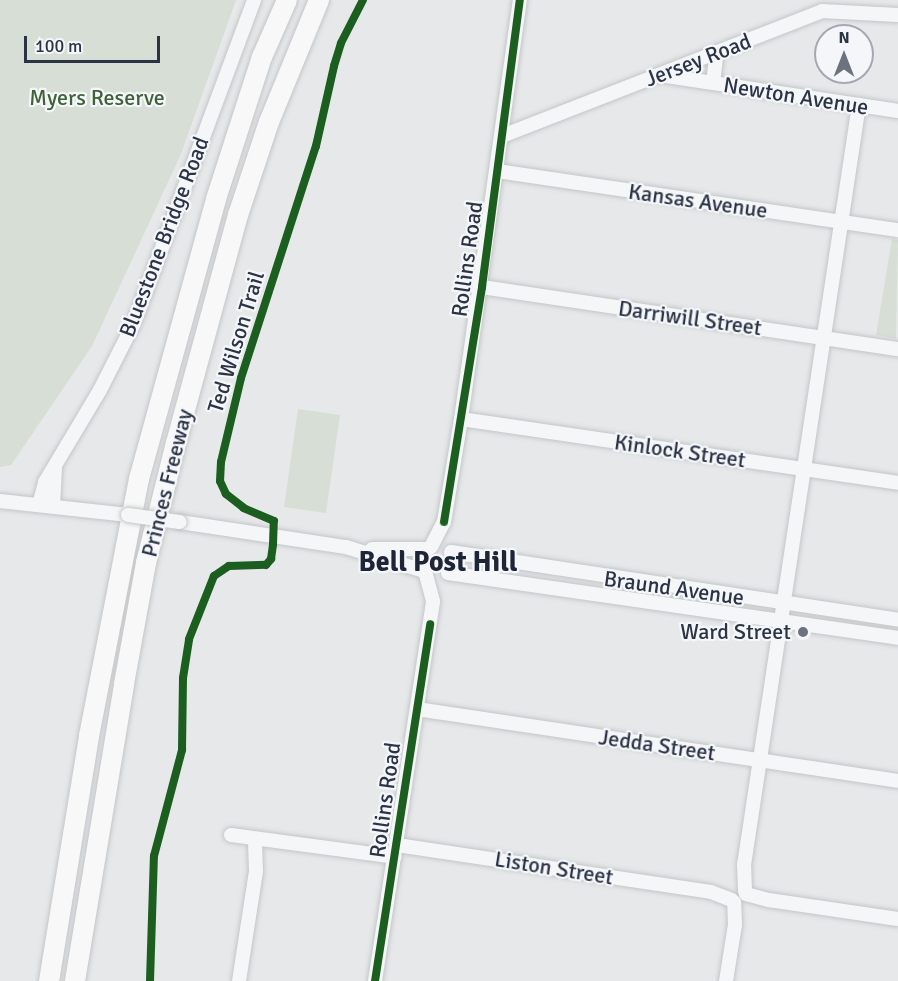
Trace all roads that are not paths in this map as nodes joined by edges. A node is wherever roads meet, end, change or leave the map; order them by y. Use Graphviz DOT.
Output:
graph roads {
  1 [pos="254,0"];
  2 [pos="287,0"];
  3 [pos="319,0"];
  4 [pos="520,0"];
  5 [pos="827,6"];
  6 [pos="898,15"];
  7 [pos="717,52"];
  8 [pos="659,75"];
  9 [pos="713,83"];
  10 [pos="859,105"];
  11 [pos="898,111"];
  12 [pos="502,136"];
  13 [pos="497,171"];
  14 [pos="841,222"];
  15 [pos="898,230"];
  16 [pos="482,287"];
  17 [pos="823,338"];
  18 [pos="898,349"];
  19 [pos="461,419"];
  20 [pos="804,469"];
  21 [pos="898,483"];
  22 [pos="0,501"];
  23 [pos="46,506"];
  24 [pos="444,522"];
  25 [pos="346,548"];
  26 [pos="430,548"];
  27 [pos="451,551"];
  28 [pos="425,571"];
  29 [pos="447,575"];
  30 [pos="433,602"];
  31 [pos="783,604"];
  32 [pos="780,621"];
  33 [pos="898,621"];
  34 [pos="898,638"];
  35 [pos="417,709"];
  36 [pos="760,760"];
  37 [pos="898,781"];
  38 [pos="231,834"];
  39 [pos="255,839"];
  40 [pos="396,851"];
  41 [pos="739,896"];
  42 [pos="898,919"];
  43 [pos="49,981"];
  44 [pos="75,981"];
  45 [pos="239,981"];
  46 [pos="375,981"];
  47 [pos="726,981"];
  1 -- 23 [label="street, Bluestone Bridge Road"];
  2 -- 43 [label="highway, Princes Freeway"];
  3 -- 44 [label="highway, Princes Freeway"];
  4 -- 12 [label="street, Rollins Road"];
  5 -- 6 [label="street, Jersey Road"];
  5 -- 7 [label="street, Jersey Road"];
  7 -- 8 [label="street, Jersey Road"];
  7 -- 9 [label="street"];
  8 -- 9 [label="street, Newton Avenue"];
  8 -- 12 [label="street, Jersey Road"];
  9 -- 10 [label="street, Newton Avenue"];
  10 -- 11 [label="street, Newton Avenue"];
  10 -- 14 [label="street"];
  12 -- 13 [label="street, Rollins Road"];
  13 -- 14 [label="street, Kansas Avenue"];
  13 -- 16 [label="street, Rollins Road"];
  14 -- 15 [label="street, Kansas Avenue"];
  14 -- 17 [label="street"];
  16 -- 17 [label="street, Darriwill Street"];
  16 -- 19 [label="street, Rollins Road"];
  17 -- 18 [label="street, Darriwill Street"];
  17 -- 20 [label="street"];
  19 -- 20 [label="street, Kinlock Street"];
  19 -- 24 [label="street, Rollins Road"];
  20 -- 21 [label="street, Kinlock Street"];
  20 -- 31 [label="street"];
  22 -- 23 [label="street"];
  23 -- 25 [label="street, bridge"];
  24 -- 26 [label="street, Rollins Road"];
  24 -- 27 [label="street, Rollins Road"];
  25 -- 26 [label="street"];
  25 -- 28 [label="street"];
  26 -- 27 [label="street"];
  26 -- 28 [label="street"];
  27 -- 29 [label="street"];
  27 -- 31 [label="street, Braund Avenue"];
  28 -- 29 [label="street"];
  28 -- 30 [label="street, Rollins Road"];
  29 -- 30 [label="street, Rollins Road"];
  29 -- 32 [label="street, Braund Avenue"];
  30 -- 35 [label="street, Rollins Road"];
  31 -- 32 [label="street"];
  31 -- 33 [label="street, Braund Avenue"];
  32 -- 34 [label="street, Braund Avenue"];
  32 -- 36 [label="street"];
  35 -- 36 [label="street, Jedda Street"];
  35 -- 40 [label="street, Rollins Road"];
  36 -- 37 [label="street, Jedda Street"];
  36 -- 41 [label="street"];
  38 -- 39 [label="street, Liston Street"];
  39 -- 40 [label="street, Liston Street"];
  39 -- 45 [label="street"];
  40 -- 41 [label="street, Liston Street"];
  40 -- 46 [label="street, Rollins Road"];
  41 -- 42 [label="street, Liston Street"];
  41 -- 47 [label="street"];
}
